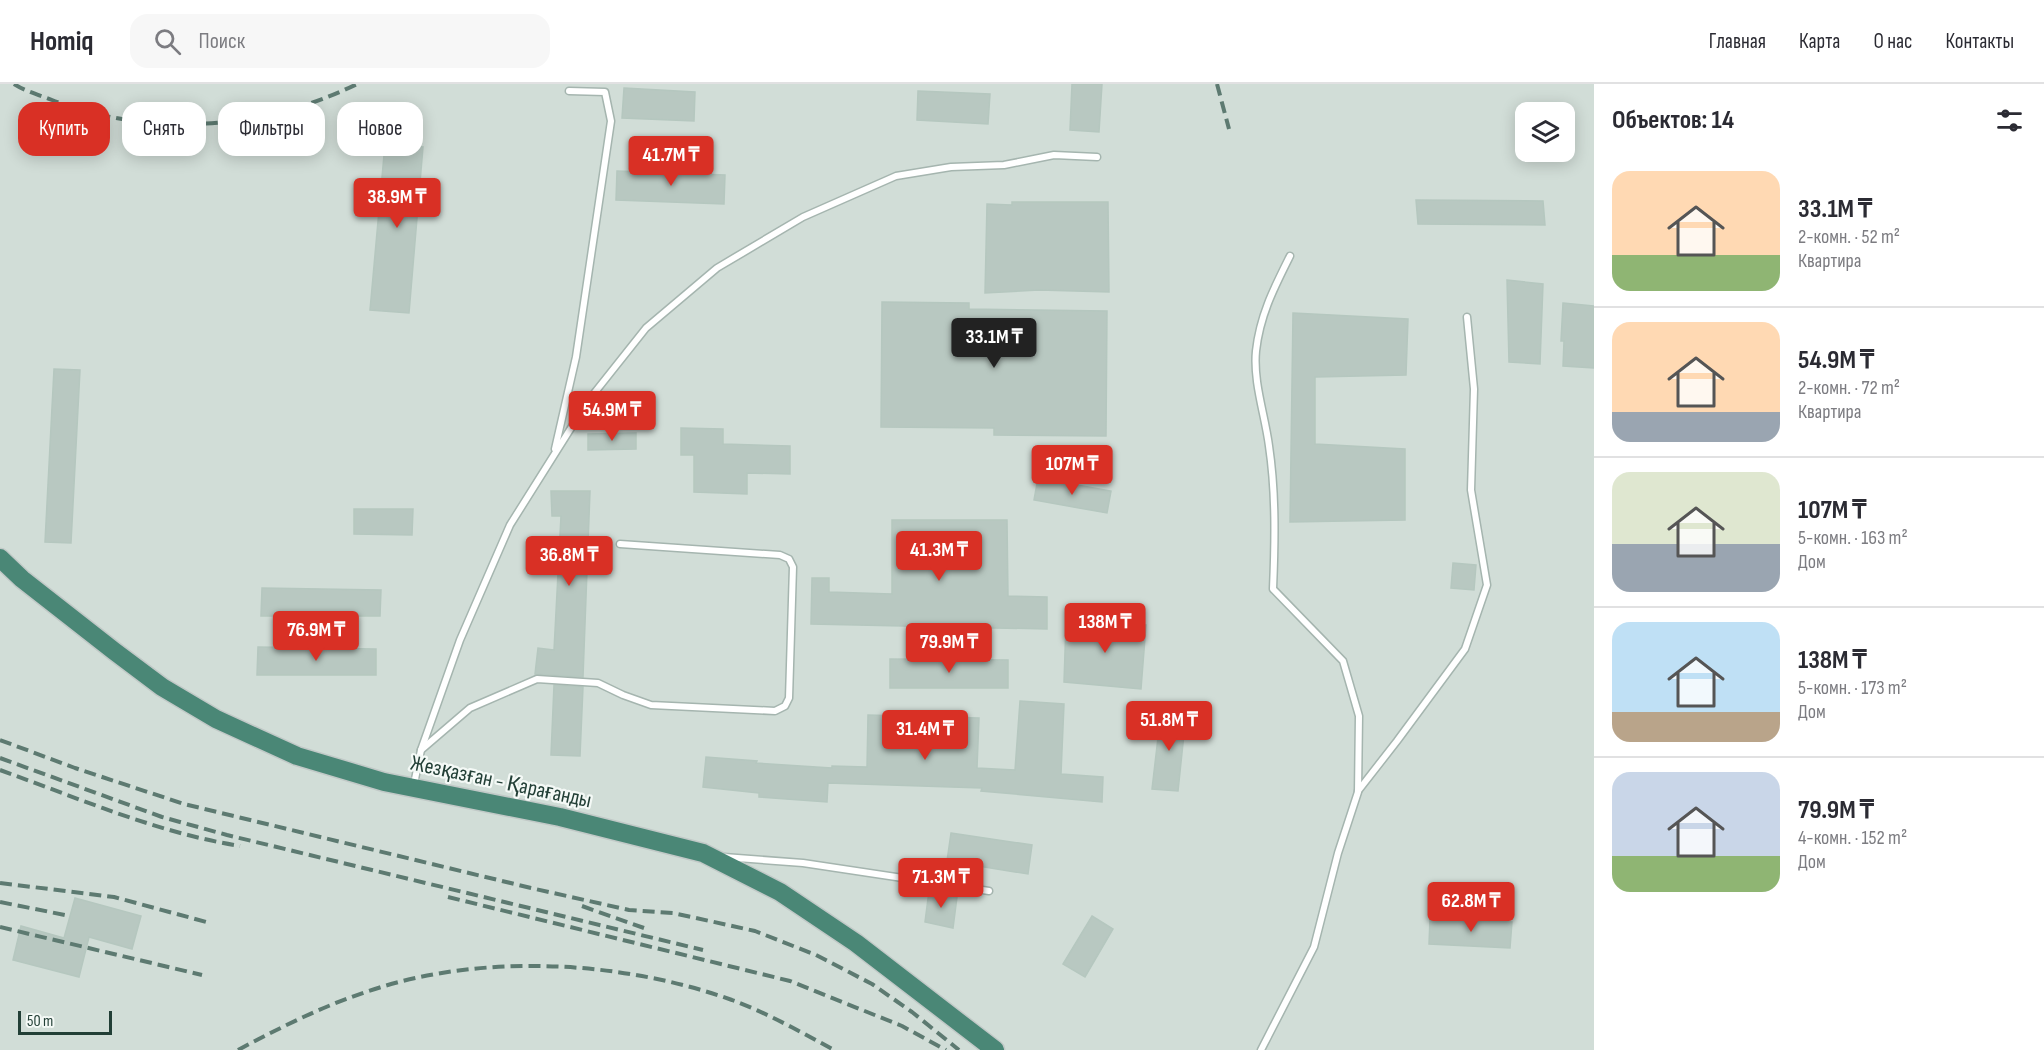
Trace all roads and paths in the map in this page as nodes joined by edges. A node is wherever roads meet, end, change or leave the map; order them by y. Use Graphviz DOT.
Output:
graph roads {
  1 [pos="568,91"];
  2 [pos="1097,157"];
  3 [pos="1290,256"];
  4 [pos="1467,316"];
  5 [pos="554,456"];
  6 [pos="620,544"];
  7 [pos="0,558"];
  8 [pos="421,750"];
  9 [pos="413,788"];
  10 [pos="1358,792"];
  11 [pos="709,856"];
  12 [pos="989,891"];
  13 [pos="995,1050"];
  14 [pos="1261,1050"];
  1 -- 5 [label="lane"];
  2 -- 5 [label="lane"];
  3 -- 10 [label="lane"];
  4 -- 10 [label="lane"];
  5 -- 8 [label="lane"];
  6 -- 8 [label="lane"];
  7 -- 9 [label="highway, Жезқазған - Қарағанды"];
  8 -- 9 [label="lane"];
  9 -- 11 [label="highway, Жезқазған - Қарағанды"];
  10 -- 14 [label="lane"];
  11 -- 12 [label="lane"];
  11 -- 13 [label="highway, Жезқазған - Қарағанды"];
}
